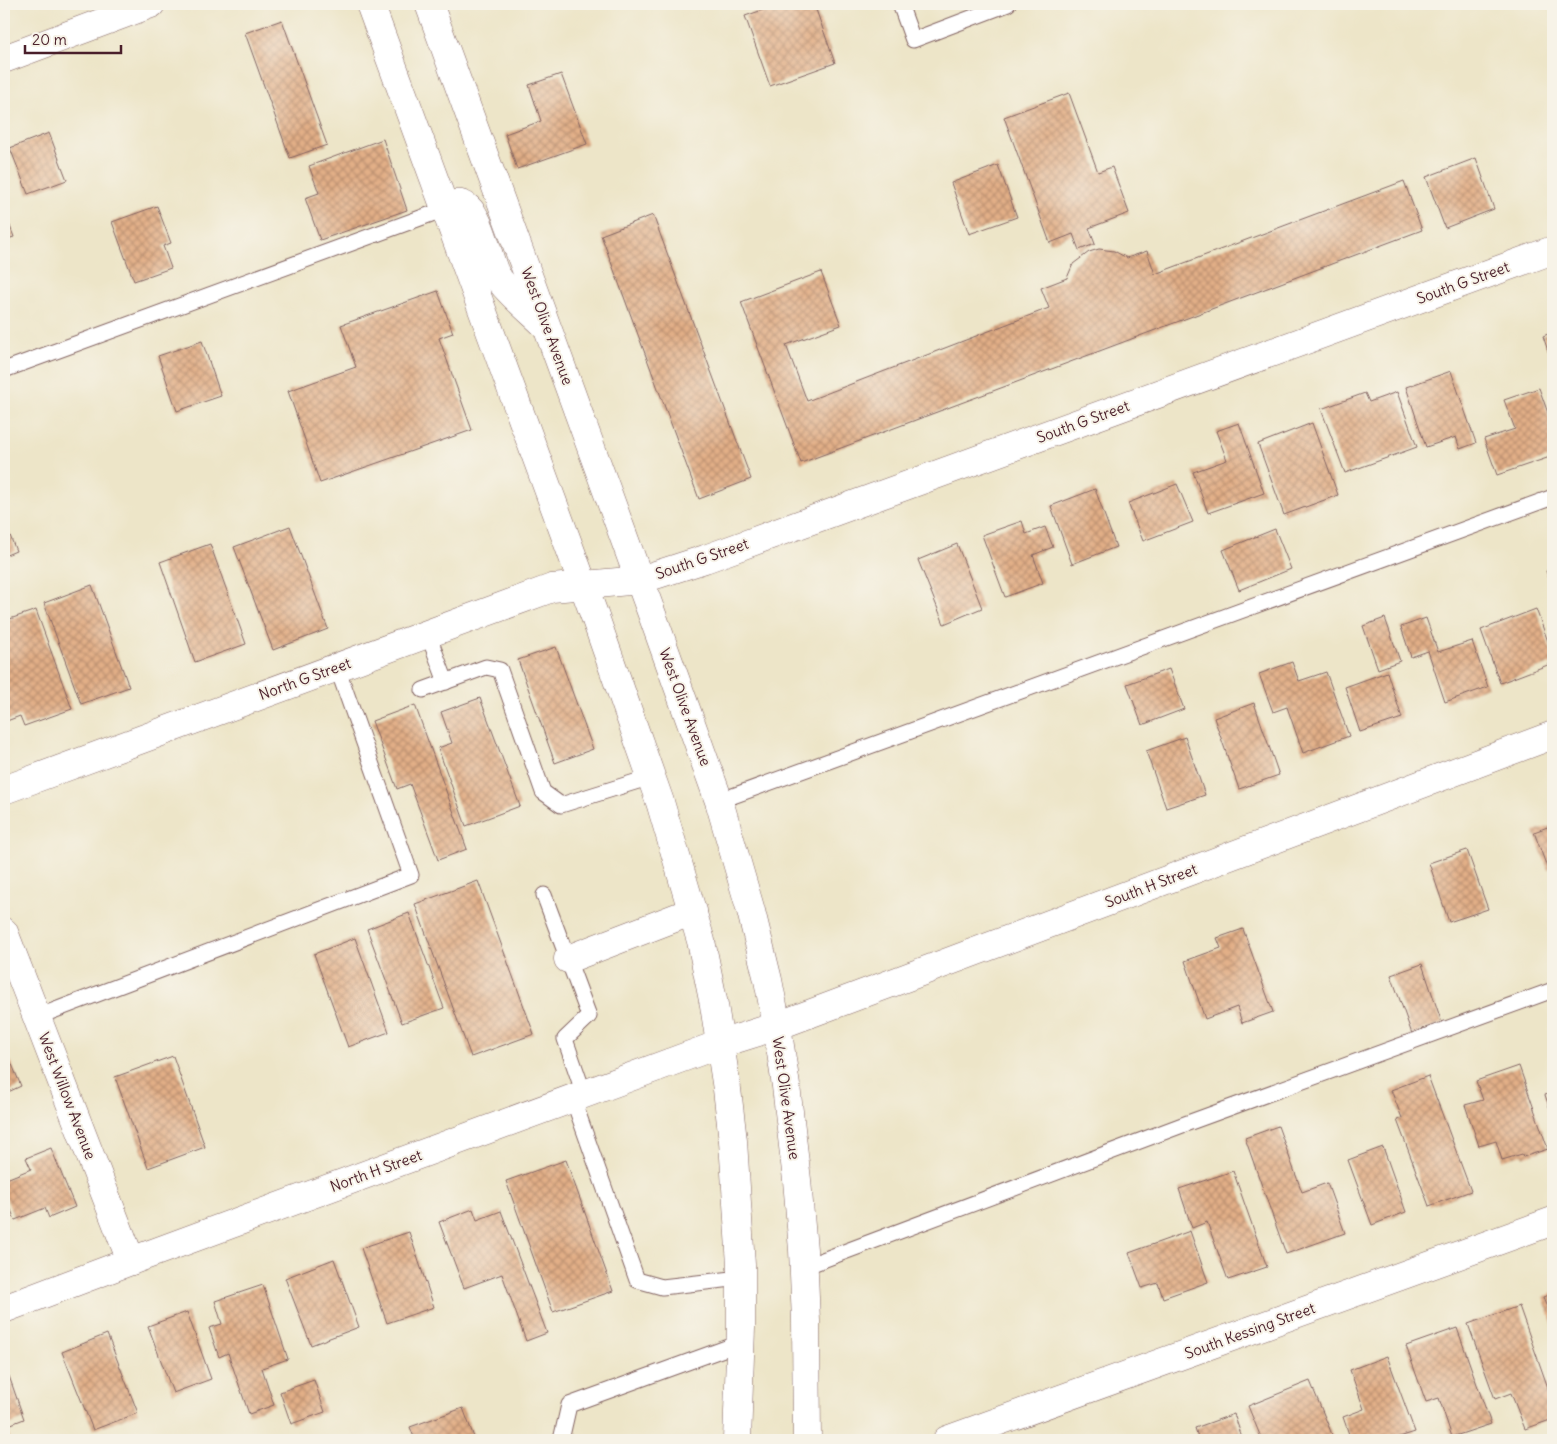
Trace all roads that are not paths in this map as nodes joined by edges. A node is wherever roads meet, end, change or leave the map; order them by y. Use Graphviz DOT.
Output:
graph roads {
  1 [pos="151,4"];
  2 [pos="370,4"];
  3 [pos="429,4"];
  4 [pos="900,4"];
  5 [pos="1008,4"];
  6 [pos="979,9"];
  7 [pos="4,59"];
  8 [pos="445,209"];
  9 [pos="1553,250"];
  10 [pos="548,329"];
  11 [pos="4,370"];
  12 [pos="1553,497"];
  13 [pos="640,580"];
  14 [pos="596,584"];
  15 [pos="428,634"];
  16 [pos="337,667"];
  17 [pos="446,682"];
  18 [pos="423,690"];
  19 [pos="1553,735"];
  20 [pos="651,777"];
  21 [pos="4,790"];
  22 [pos="719,800"];
  23 [pos="544,894"];
  24 [pos="692,911"];
  25 [pos="4,932"];
  26 [pos="568,959"];
  27 [pos="1553,990"];
  28 [pos="36,1017"];
  29 [pos="777,1026"];
  30 [pos="749,1035"];
  31 [pos="720,1044"];
  32 [pos="578,1097"];
  33 [pos="1553,1221"];
  34 [pos="131,1261"];
  35 [pos="804,1267"];
  36 [pos="741,1278"];
  37 [pos="4,1310"];
  38 [pos="740,1343"];
  39 [pos="561,1440"];
  40 [pos="737,1440"];
  41 [pos="807,1440"];
  42 [pos="947,1440"];
  1 -- 7 [label="street"];
  2 -- 8 [label="street"];
  3 -- 10 [label="street, West Olive Avenue"];
  4 -- 6 [label="lane"];
  5 -- 6 [label="lane"];
  8 -- 10 [label="street"];
  8 -- 11 [label="lane"];
  8 -- 14 [label="street"];
  9 -- 13 [label="street, South G Street"];
  10 -- 13 [label="street, West Olive Avenue"];
  12 -- 22 [label="lane"];
  13 -- 14 [label="street, South G Street"];
  13 -- 22 [label="street, West Olive Avenue"];
  14 -- 15 [label="street, North G Street"];
  14 -- 20 [label="street"];
  15 -- 16 [label="street, North G Street"];
  15 -- 17 [label="lane"];
  16 -- 21 [label="street, North G Street"];
  16 -- 28 [label="lane"];
  17 -- 18 [label="lane"];
  17 -- 20 [label="lane"];
  19 -- 29 [label="street, South H Street"];
  20 -- 24 [label="street"];
  22 -- 29 [label="street, West Olive Avenue"];
  23 -- 26 [label="lane"];
  24 -- 26 [label="street"];
  24 -- 31 [label="street"];
  25 -- 28 [label="street, West Willow Avenue"];
  26 -- 32 [label="lane"];
  27 -- 35 [label="lane"];
  28 -- 34 [label="street, West Willow Avenue"];
  29 -- 30 [label="street, South H Street"];
  29 -- 35 [label="street, West Olive Avenue"];
  30 -- 31 [label="street, North H Street"];
  31 -- 32 [label="street, North H Street"];
  31 -- 36 [label="street"];
  32 -- 34 [label="street, North H Street"];
  32 -- 36 [label="lane"];
  33 -- 42 [label="street, South Kessing Street"];
  34 -- 37 [label="street, North H Street"];
  35 -- 41 [label="street, West Olive Avenue"];
  36 -- 38 [label="street"];
  38 -- 39 [label="lane"];
  38 -- 40 [label="street"];
}
